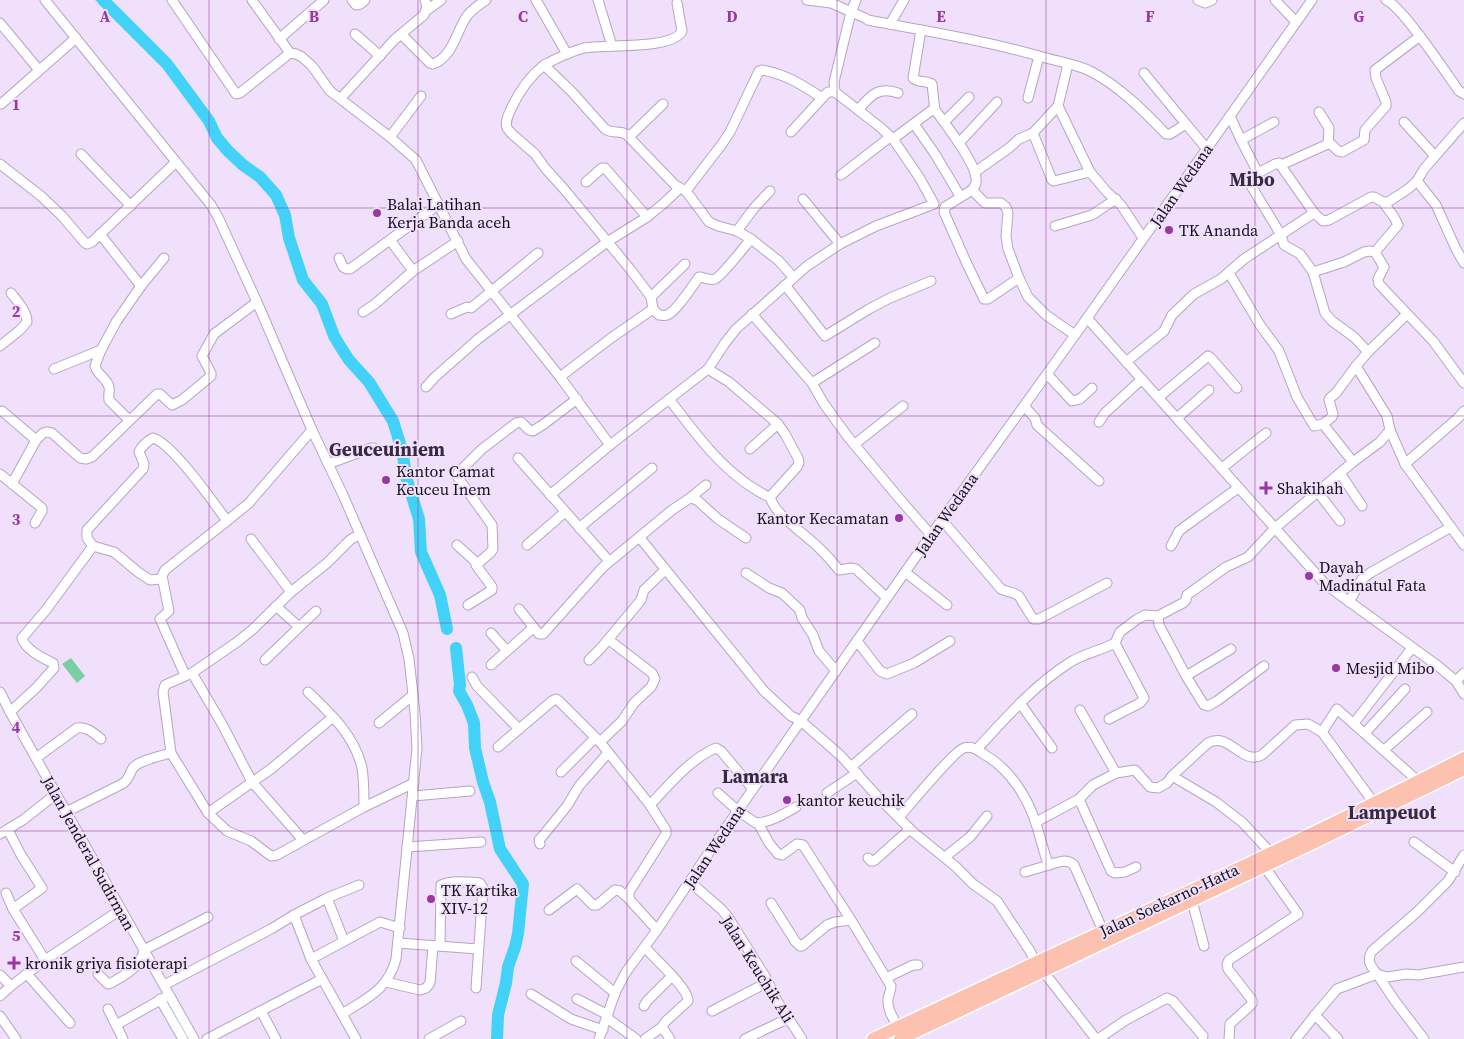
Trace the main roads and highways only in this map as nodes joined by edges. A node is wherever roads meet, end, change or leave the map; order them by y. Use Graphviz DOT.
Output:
graph roads {
  1 [pos="1464,758"];
  2 [pos="1464,769"];
  3 [pos="1039,966"];
  4 [pos="899,1033"];
  5 [pos="873,1039"];
  1 -- 3 [label="highway, Jalan Soekarno-Hatta"];
  2 -- 3 [label="highway, Jalan Soekarno-Hatta"];
  3 -- 4 [label="highway, Jalan Soekarno-Hatta"];
  4 -- 5 [label="highway, Jalan Soekarno-Hatta"];
}
